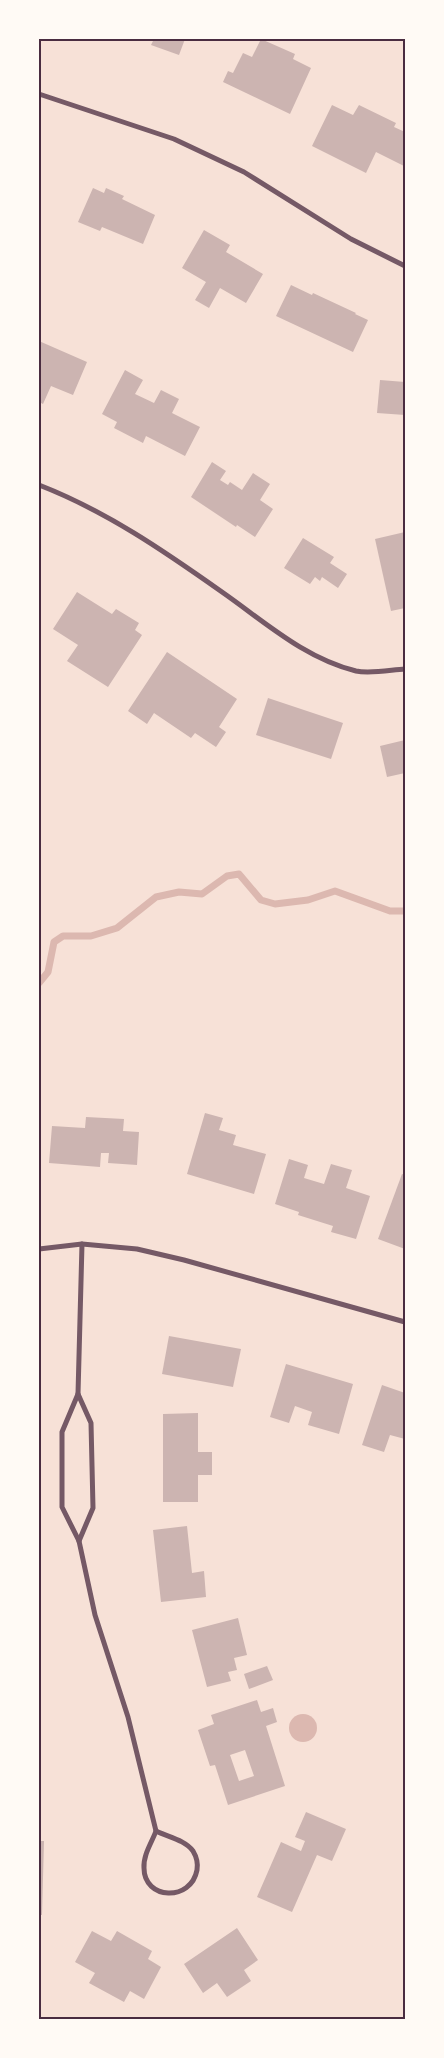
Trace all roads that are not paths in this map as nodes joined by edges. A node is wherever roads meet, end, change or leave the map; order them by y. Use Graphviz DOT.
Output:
graph roads {
  1 [pos="39,94"];
  2 [pos="405,266"];
  3 [pos="39,485"];
  4 [pos="405,669"];
  5 [pos="82,1244"];
  6 [pos="39,1249"];
  7 [pos="405,1322"];
  8 [pos="78,1394"];
  9 [pos="79,1541"];
  10 [pos="156,1831"];
  1 -- 2 [label="street"];
  3 -- 4 [label="street"];
  5 -- 6 [label="street"];
  5 -- 7 [label="street"];
  5 -- 8 [label="street"];
  8 -- 9 [label="street"];
  8 -- 9 [label="street"];
  9 -- 10 [label="street"];
  10 -- 10 [label="street"];
}
